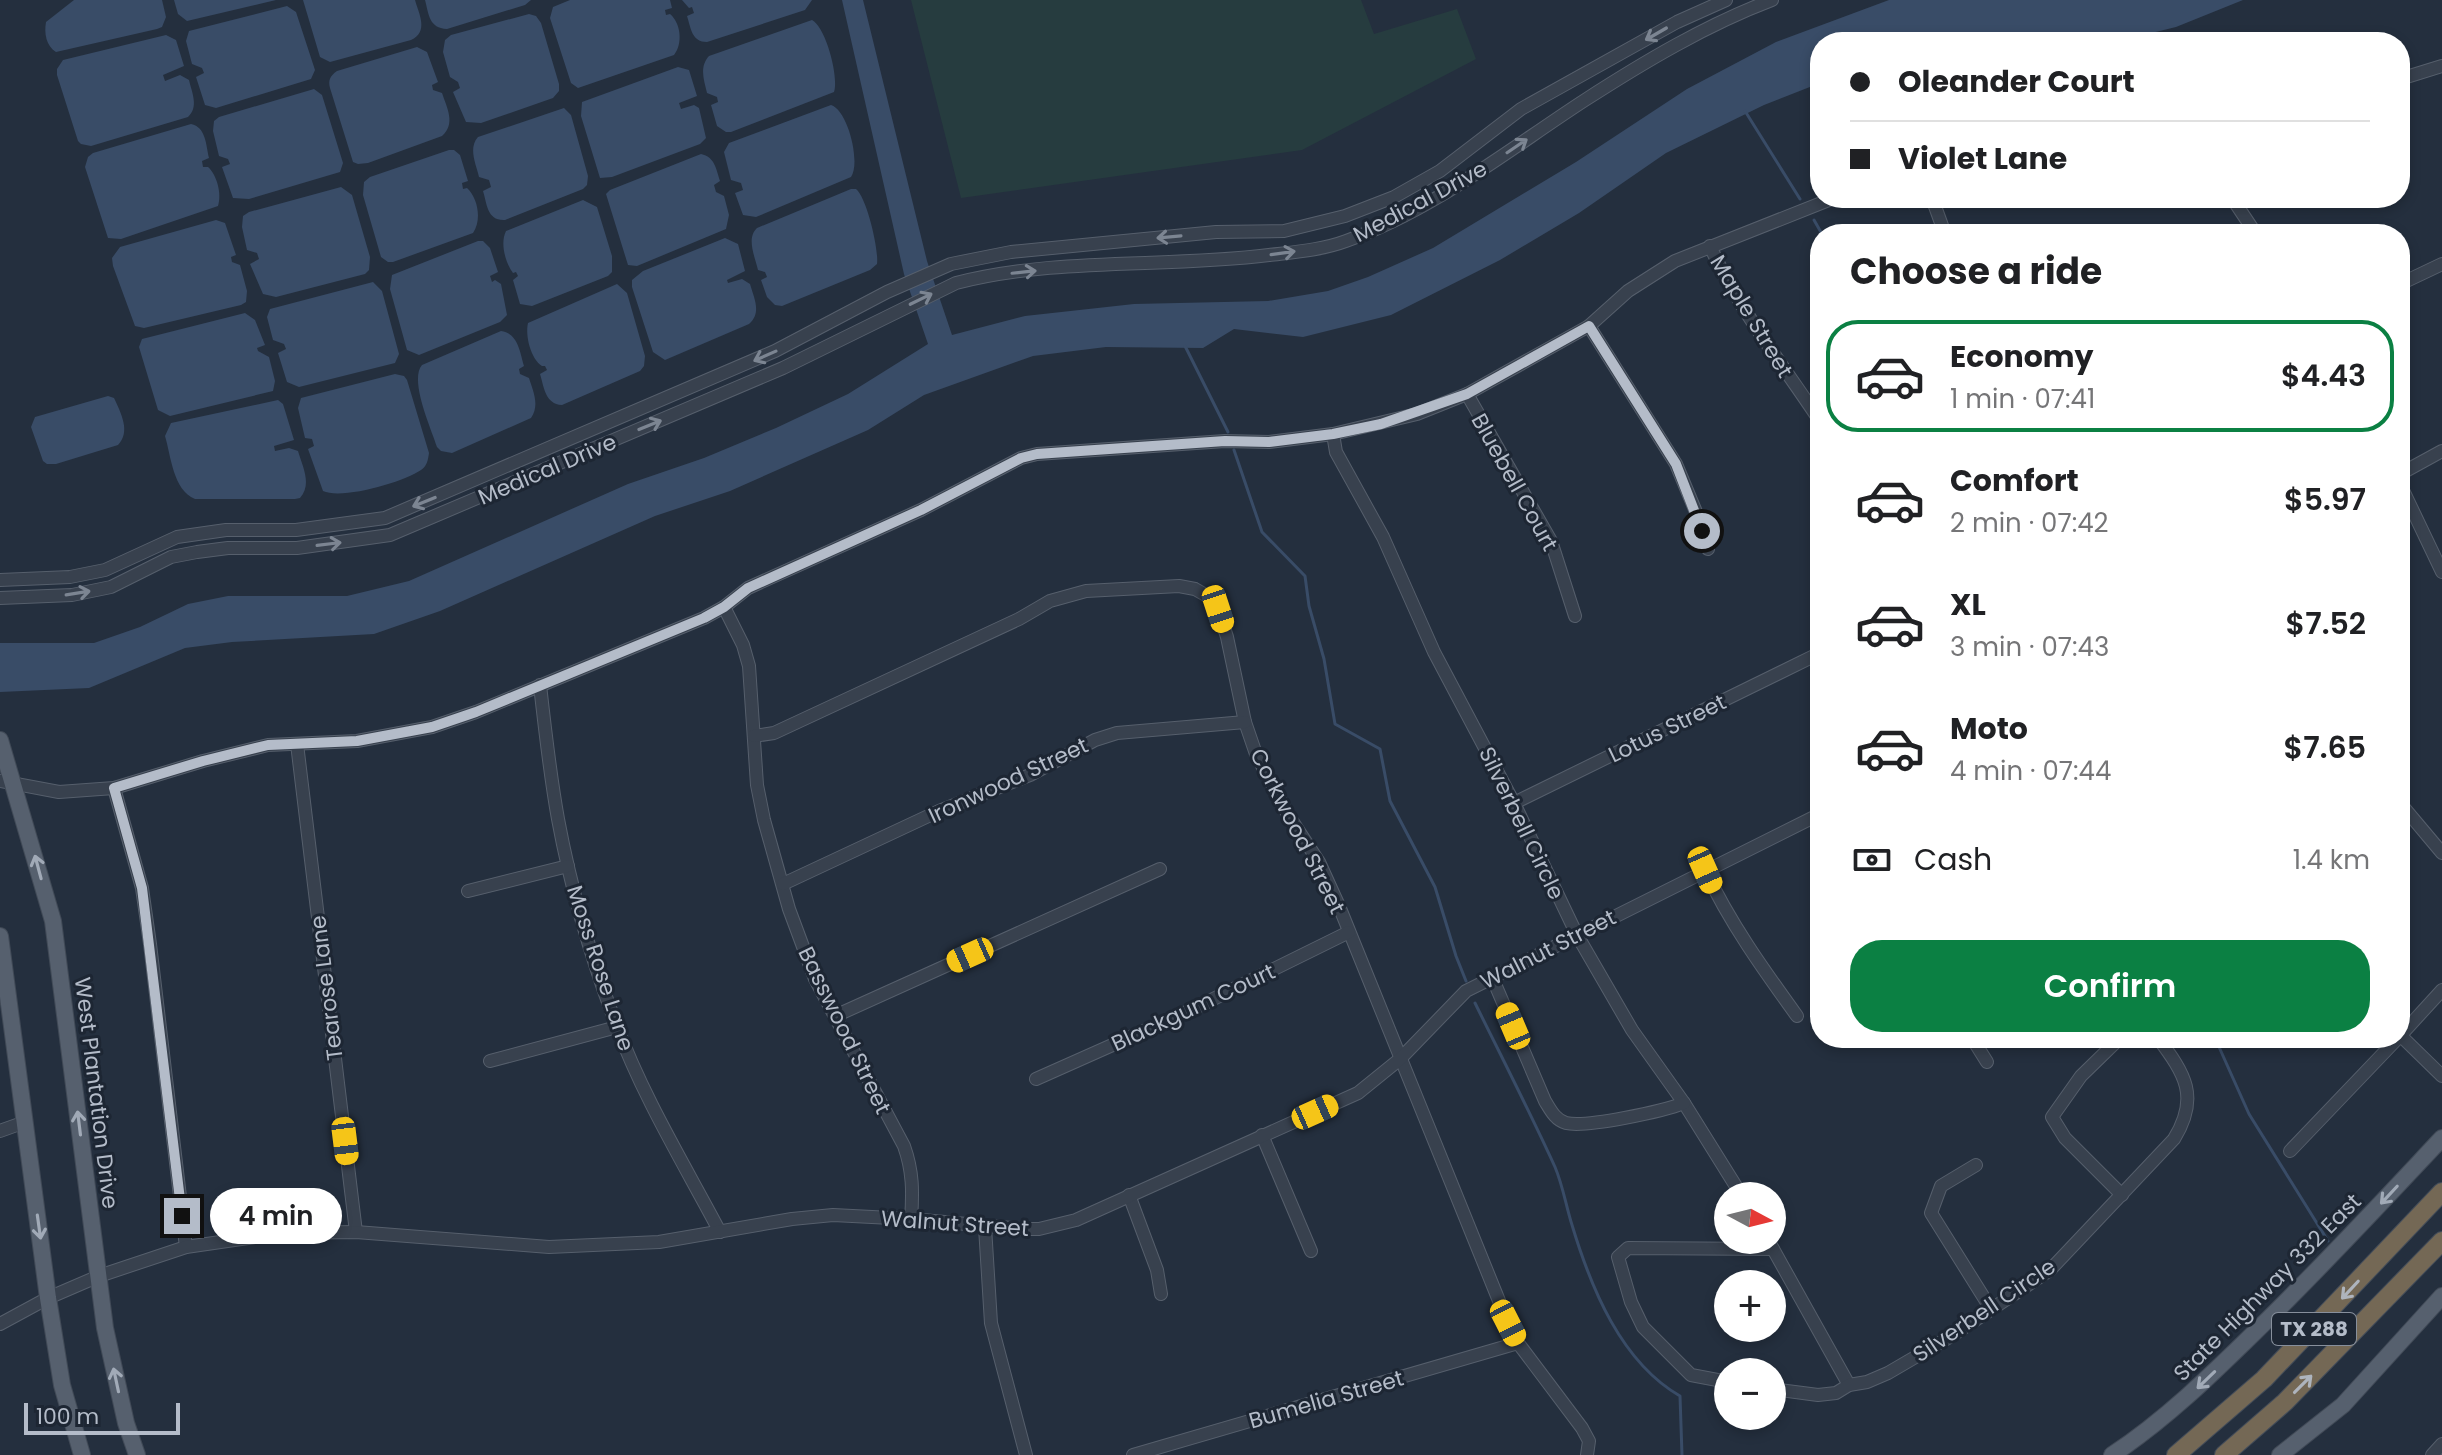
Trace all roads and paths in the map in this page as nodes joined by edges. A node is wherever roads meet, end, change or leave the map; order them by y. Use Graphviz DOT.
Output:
graph roads {
  1 [pos="1726,0"];
  2 [pos="1772,0"];
  3 [pos="2442,66"];
  4 [pos="2410,76"];
  5 [pos="1810,207"];
  6 [pos="1710,246"];
  7 [pos="2442,264"];
  8 [pos="2410,279"];
  9 [pos="883,294"];
  10 [pos="893,312"];
  11 [pos="1589,326"];
  12 [pos="1467,394"];
  13 [pos="1810,407"];
  14 [pos="1333,434"];
  15 [pos="2442,451"];
  16 [pos="2410,469"];
  17 [pos="2410,505"];
  18 [pos="177,537"];
  19 [pos="1708,549"];
  20 [pos="185,554"];
  21 [pos="2442,572"];
  22 [pos="21,579"];
  23 [pos="0,580"];
  24 [pos="21,596"];
  25 [pos="0,598"];
  26 [pos="724,607"];
  27 [pos="1575,616"];
  28 [pos="1810,658"];
  29 [pos="540,685"];
  30 [pos="1245,722"];
  31 [pos="754,736"];
  32 [pos="0,740"];
  33 [pos="297,744"];
  34 [pos="6,782"];
  35 [pos="114,788"];
  36 [pos="1514,803"];
  37 [pos="2410,815"];
  38 [pos="1810,819"];
  39 [pos="2442,853"];
  40 [pos="568,866"];
  41 [pos="1160,869"];
  42 [pos="1705,870"];
  43 [pos="783,884"];
  44 [pos="468,891"];
  45 [pos="1349,932"];
  46 [pos="1577,935"];
  47 [pos="0,936"];
  48 [pos="1492,977"];
  49 [pos="2442,990"];
  50 [pos="835,1016"];
  51 [pos="1797,1016"];
  52 [pos="2410,1025"];
  53 [pos="617,1027"];
  54 [pos="2410,1046"];
  55 [pos="1978,1048"];
  56 [pos="2110,1048"];
  57 [pos="2165,1048"];
  58 [pos="2389,1048"];
  59 [pos="1400,1059"];
  60 [pos="490,1061"];
  61 [pos="1987,1062"];
  62 [pos="2442,1076"];
  63 [pos="1036,1079"];
  64 [pos="1684,1103"];
  65 [pos="25,1122"];
  66 [pos="0,1131"];
  67 [pos="1262,1135"];
  68 [pos="2442,1138"];
  69 [pos="2290,1151"];
  70 [pos="1976,1165"];
  71 [pos="1733,1182"];
  72 [pos="2442,1192"];
  73 [pos="1129,1195"];
  74 [pos="2122,1195"];
  75 [pos="911,1219"];
  76 [pos="985,1227"];
  77 [pos="356,1232"];
  78 [pos="720,1232"];
  79 [pos="2442,1241"];
  80 [pos="1714,1246"];
  81 [pos="186,1247"];
  82 [pos="1311,1251"];
  83 [pos="1776,1254"];
  84 [pos="99,1276"];
  85 [pos="1161,1294"];
  86 [pos="2442,1296"];
  87 [pos="48,1298"];
  88 [pos="1991,1309"];
  89 [pos="0,1324"];
  90 [pos="1518,1343"];
  91 [pos="1714,1379"];
  92 [pos="1849,1385"];
  93 [pos="1786,1391"];
  94 [pos="2442,1444"];
  95 [pos="82,1455"];
  96 [pos="137,1455"];
  97 [pos="1026,1455"];
  98 [pos="1133,1455"];
  99 [pos="1587,1455"];
  100 [pos="2112,1455"];
  101 [pos="2176,1455"];
  102 [pos="2224,1455"];
  103 [pos="2280,1455"];
  104 [pos="2432,1455"];
  1 -- 9 [label="street, Medical Drive, one-way"];
  10 -- 2 [label="street, Medical Drive, one-way"];
  3 -- 4 [label="street"];
  5 -- 6 [label="street"];
  6 -- 11 [label="street"];
  6 -- 13 [label="street, Maple Street"];
  7 -- 8 [label="street"];
  9 -- 10 [label="street"];
  9 -- 18 [label="street, Medical Drive, one-way"];
  20 -- 10 [label="street, Medical Drive, one-way"];
  11 -- 12 [label="street"];
  11 -- 19 [label="street"];
  12 -- 14 [label="street"];
  12 -- 27 [label="street, Bluebell Court"];
  14 -- 26 [label="street"];
  14 -- 36 [label="street, Silverbell Circle"];
  15 -- 16 [label="street"];
  17 -- 21 [label="street"];
  18 -- 20 [label="street"];
  18 -- 22 [label="street, Medical Drive"];
  24 -- 20 [label="street, Medical Drive, one-way"];
  22 -- 23 [label="street, Medical Drive"];
  22 -- 24 [label="street"];
  24 -- 25 [label="street, Medical Drive"];
  26 -- 29 [label="street"];
  26 -- 31 [label="street, Basswood Street"];
  28 -- 36 [label="street, Lotus Street"];
  29 -- 33 [label="street"];
  29 -- 40 [label="street, Moss Rose Lane"];
  30 -- 31 [label="street, Corkwood Street"];
  30 -- 43 [label="street, Ironwood Street"];
  30 -- 45 [label="street, Corkwood Street"];
  31 -- 43 [label="street, Basswood Street"];
  32 -- 34 [label="main road, West Plantation Drive"];
  33 -- 35 [label="street"];
  33 -- 77 [label="street, Tearose Lane"];
  34 -- 35 [label="street"];
  84 -- 34 [label="main road, West Plantation Drive, one-way"];
  35 -- 81 [label="street"];
  36 -- 46 [label="street, Silverbell Circle"];
  37 -- 39 [label="street"];
  38 -- 42 [label="street, Walnut Street"];
  40 -- 44 [label="street"];
  40 -- 53 [label="street, Moss Rose Lane"];
  41 -- 50 [label="street"];
  42 -- 46 [label="street, Walnut Street"];
  42 -- 51 [label="street"];
  43 -- 50 [label="street, Basswood Street"];
  45 -- 59 [label="street, Corkwood Street"];
  45 -- 63 [label="street, Blackgum Court"];
  46 -- 48 [label="street, Walnut Street"];
  46 -- 64 [label="street, Silverbell Circle"];
  47 -- 65 [label="main road"];
  48 -- 59 [label="street, Walnut Street"];
  48 -- 64 [label="street"];
  49 -- 52 [label="street"];
  50 -- 75 [label="street, Basswood Street"];
  53 -- 60 [label="street"];
  53 -- 78 [label="street, Moss Rose Lane"];
  54 -- 62 [label="street"];
  55 -- 61 [label="street"];
  56 -- 74 [label="street"];
  57 -- 74 [label="street, Silverbell Circle"];
  58 -- 69 [label="street"];
  59 -- 67 [label="street, Walnut Street"];
  59 -- 90 [label="street, Corkwood Street"];
  64 -- 71 [label="street, Silverbell Circle"];
  65 -- 66 [label="street"];
  65 -- 87 [label="main road, one-way"];
  67 -- 73 [label="street, Walnut Street"];
  67 -- 82 [label="street"];
  68 -- 100 [label="main road, State Highway 332 East, one-way"];
  70 -- 88 [label="street"];
  72 -- 101 [label="highway, TX 288, one-way"];
  73 -- 76 [label="street, Walnut Street"];
  73 -- 85 [label="street"];
  74 -- 88 [label="street, Silverbell Circle"];
  75 -- 76 [label="street, Walnut Street"];
  75 -- 78 [label="street, Walnut Street"];
  76 -- 97 [label="street"];
  77 -- 78 [label="street, Walnut Street"];
  77 -- 81 [label="street, Walnut Street"];
  102 -- 79 [label="highway, TX 288, one-way"];
  80 -- 91 [label="street"];
  81 -- 84 [label="street, Walnut Street"];
  83 -- 92 [label="street"];
  84 -- 87 [label="street, Walnut Street"];
  96 -- 84 [label="main road, West Plantation Drive, one-way"];
  86 -- 103 [label="main road"];
  87 -- 89 [label="street, Walnut Street"];
  87 -- 95 [label="main road"];
  88 -- 92 [label="street, Silverbell Circle"];
  90 -- 98 [label="street, Bumelia Street"];
  90 -- 99 [label="street, Corkwood Street"];
  92 -- 93 [label="street, Silverbell Circle"];
  94 -- 104 [label="street"];
}
